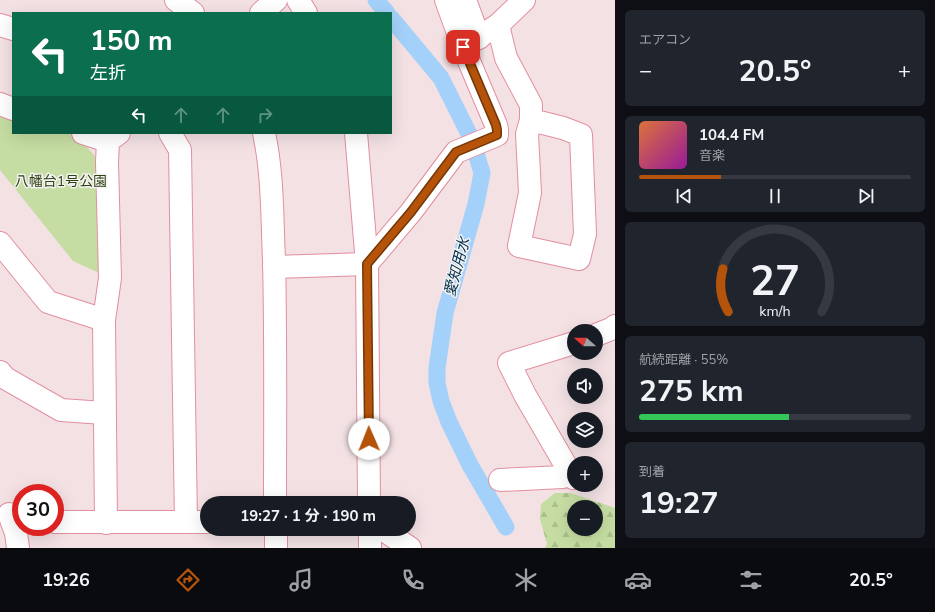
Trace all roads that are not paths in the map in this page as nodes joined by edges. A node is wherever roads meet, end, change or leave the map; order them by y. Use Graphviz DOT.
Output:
graph roads {
  1 [pos="176,0"];
  2 [pos="276,0"];
  3 [pos="298,0"];
  4 [pos="446,0"];
  5 [pos="465,0"];
  6 [pos="524,0"];
  7 [pos="192,12"];
  8 [pos="262,12"];
  9 [pos="305,12"];
  10 [pos="0,25"];
  11 [pos="498,25"];
  12 [pos="12,29"];
  13 [pos="471,42"];
  14 [pos="0,104"];
  15 [pos="12,109"];
  16 [pos="531,120"];
  17 [pos="90,134"];
  18 [pos="171,134"];
  19 [pos="264,134"];
  20 [pos="356,134"];
  21 [pos="113,137"];
  22 [pos="0,242"];
  23 [pos="367,264"];
  24 [pos="274,267"];
  25 [pos="104,320"];
  26 [pos="615,326"];
  27 [pos="603,333"];
  28 [pos="567,345"];
  29 [pos="0,372"];
  30 [pos="104,413"];
  31 [pos="567,467"];
  32 [pos="567,477"];
  33 [pos="500,480"];
  34 [pos="276,496"];
  35 [pos="369,496"];
  36 [pos="10,512"];
  37 [pos="64,522"];
  38 [pos="197,522"];
  39 [pos="106,523"];
  40 [pos="276,536"];
  41 [pos="370,536"];
  42 [pos="392,536"];
  43 [pos="18,548"];
  44 [pos="276,548"];
  45 [pos="370,548"];
  46 [pos="410,548"];
  1 -- 7 [label="street"];
  2 -- 8 [label="street"];
  3 -- 9 [label="street"];
  4 -- 13 [label="street"];
  5 -- 13 [label="street"];
  6 -- 11 [label="street"];
  10 -- 12 [label="street"];
  11 -- 13 [label="street"];
  11 -- 16 [label="street"];
  13 -- 23 [label="street"];
  14 -- 15 [label="street"];
  16 -- 16 [label="street"];
  17 -- 21 [label="street"];
  18 -- 38 [label="street"];
  19 -- 24 [label="street"];
  20 -- 23 [label="street"];
  21 -- 25 [label="street"];
  22 -- 25 [label="street"];
  23 -- 24 [label="street"];
  23 -- 35 [label="street"];
  24 -- 34 [label="street"];
  25 -- 30 [label="street"];
  26 -- 27 [label="street"];
  28 -- 31 [label="street"];
  29 -- 30 [label="street"];
  30 -- 39 [label="street"];
  32 -- 33 [label="street"];
  36 -- 43 [label="street"];
  37 -- 39 [label="street"];
  38 -- 39 [label="street"];
  40 -- 44 [label="street"];
  41 -- 45 [label="street"];
  42 -- 46 [label="street"];
}
